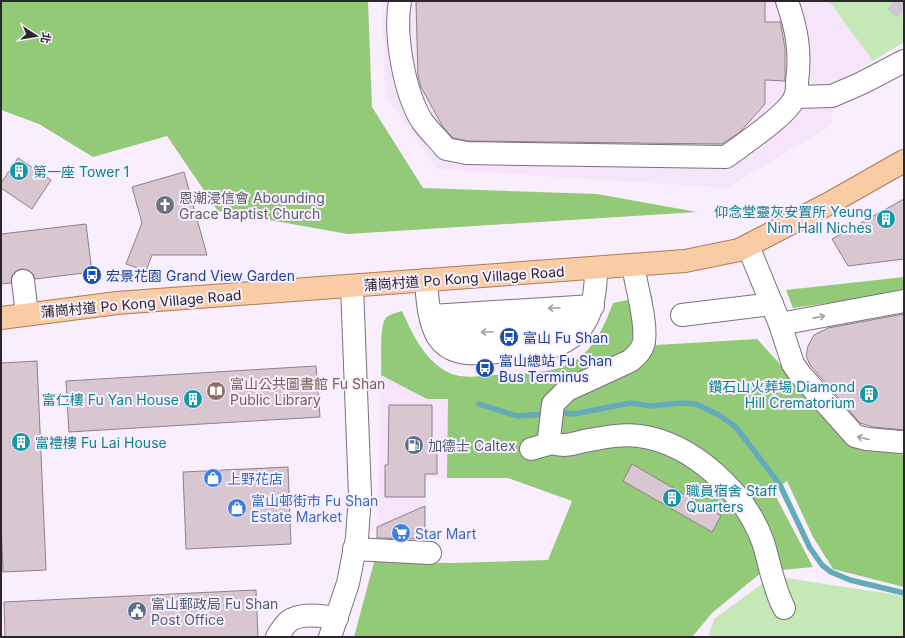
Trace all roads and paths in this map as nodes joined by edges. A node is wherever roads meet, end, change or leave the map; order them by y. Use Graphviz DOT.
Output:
graph roads {
  1 [pos="400,1"];
  2 [pos="787,1"];
  3 [pos="904,61"];
  4 [pos="795,97"];
  5 [pos="904,161"];
  6 [pos="748,246"];
  7 [pos="633,265"];
  8 [pos="596,268"];
  9 [pos="426,280"];
  10 [pos="23,281"];
  11 [pos="352,286"];
  12 [pos="904,301"];
  13 [pos="772,304"];
  14 [pos="593,306"];
  15 [pos="27,314"];
  16 [pos="682,315"];
  17 [pos="1,318"];
  18 [pos="780,324"];
  19 [pos="434,325"];
  20 [pos="550,437"];
  21 [pos="901,442"];
  22 [pos="531,448"];
  23 [pos="354,549"];
  24 [pos="430,553"];
  25 [pos="784,608"];
  26 [pos="334,628"];
  27 [pos="276,637"];
  1 -- 4 [label="street"];
  2 -- 4 [label="street"];
  3 -- 4 [label="street"];
  5 -- 6 [label="main road, 蒲崗村道 Po Kong Village Road"];
  6 -- 7 [label="main road, 蒲崗村道 Po Kong Village Road"];
  6 -- 13 [label="street"];
  7 -- 8 [label="main road, 蒲崗村道 Po Kong Village Road"];
  7 -- 20 [label="street"];
  8 -- 9 [label="main road, 蒲崗村道 Po Kong Village Road"];
  8 -- 14 [label="street"];
  9 -- 11 [label="main road, 蒲崗村道 Po Kong Village Road"];
  9 -- 19 [label="street"];
  10 -- 15 [label="street"];
  11 -- 15 [label="main road, 蒲崗村道 Po Kong Village Road"];
  11 -- 23 [label="street"];
  18 -- 12 [label="street, one-way"];
  13 -- 16 [label="street"];
  13 -- 18 [label="street"];
  14 -- 19 [label="street, one-way"];
  14 -- 19 [label="street, one-way"];
  15 -- 17 [label="main road, 蒲崗村道 Po Kong Village Road"];
  21 -- 18 [label="street, one-way"];
  20 -- 22 [label="street"];
  20 -- 25 [label="street"];
  23 -- 24 [label="street"];
  23 -- 26 [label="street"];
  26 -- 27 [label="street"];
}
